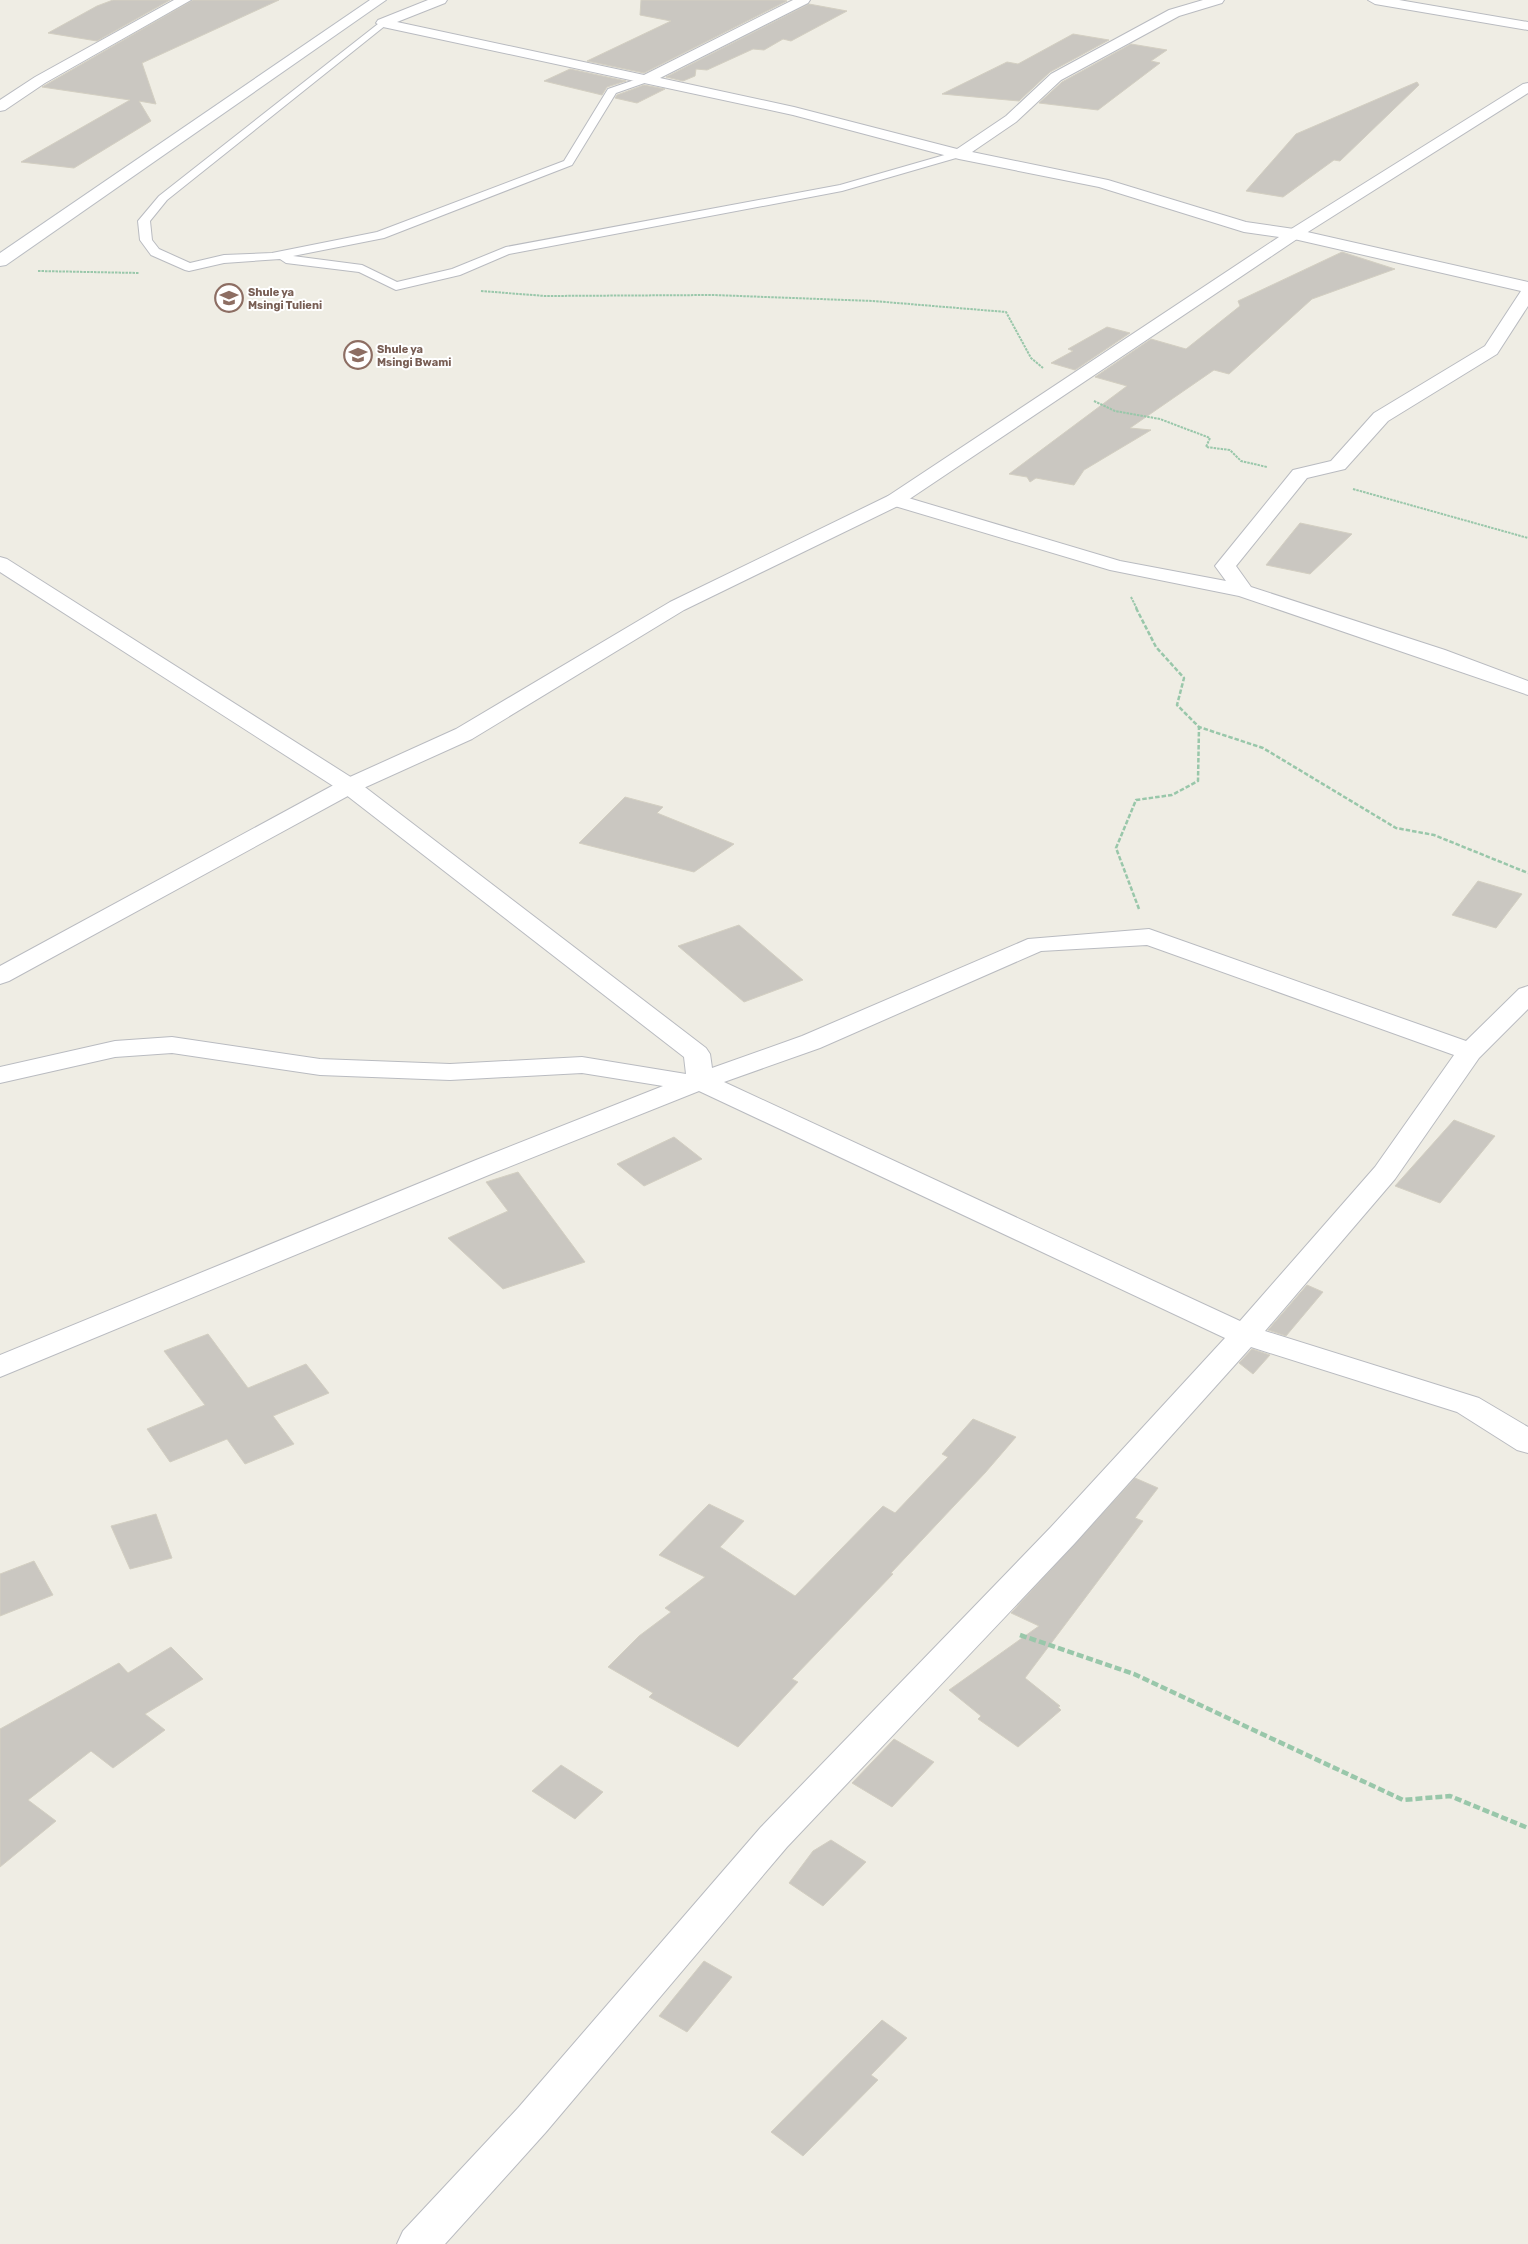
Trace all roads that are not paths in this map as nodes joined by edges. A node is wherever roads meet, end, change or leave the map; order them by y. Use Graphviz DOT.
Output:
graph roads {
  1 [pos="184,0"];
  2 [pos="379,0"];
  3 [pos="440,0"];
  4 [pos="803,0"];
  5 [pos="1217,0"];
  6 [pos="1375,0"];
  7 [pos="383,23"];
  8 [pos="1528,26"];
  9 [pos="649,78"];
  10 [pos="1528,87"];
  11 [pos="0,107"];
  12 [pos="959,154"];
  13 [pos="1294,234"];
  14 [pos="272,257"];
  15 [pos="0,261"];
  16 [pos="1528,287"];
  17 [pos="1528,294"];
  18 [pos="895,500"];
  19 [pos="0,563"];
  20 [pos="1244,590"];
  21 [pos="1528,688"];
  22 [pos="349,786"];
  23 [pos="0,976"];
  24 [pos="1528,994"];
  25 [pos="1470,1052"];
  26 [pos="0,1075"];
  27 [pos="700,1081"];
  28 [pos="1245,1335"];
  29 [pos="0,1367"];
  30 [pos="1528,1442"];
  31 [pos="418,2244"];
  1 -- 11 [label="street"];
  2 -- 15 [label="street"];
  3 -- 7 [label="street"];
  4 -- 9 [label="street"];
  5 -- 12 [label="street"];
  6 -- 8 [label="street"];
  7 -- 9 [label="street"];
  7 -- 14 [label="lane"];
  9 -- 12 [label="street"];
  9 -- 14 [label="lane"];
  10 -- 13 [label="street"];
  12 -- 13 [label="street"];
  12 -- 14 [label="lane"];
  13 -- 16 [label="street"];
  13 -- 18 [label="street"];
  17 -- 20 [label="street"];
  18 -- 20 [label="street"];
  18 -- 22 [label="street"];
  19 -- 22 [label="street"];
  20 -- 21 [label="street"];
  22 -- 23 [label="street"];
  22 -- 27 [label="street"];
  24 -- 25 [label="street"];
  25 -- 27 [label="street"];
  25 -- 28 [label="street"];
  26 -- 27 [label="street"];
  27 -- 28 [label="street"];
  27 -- 29 [label="street"];
  28 -- 30 [label="street"];
  28 -- 31 [label="street"];
}
